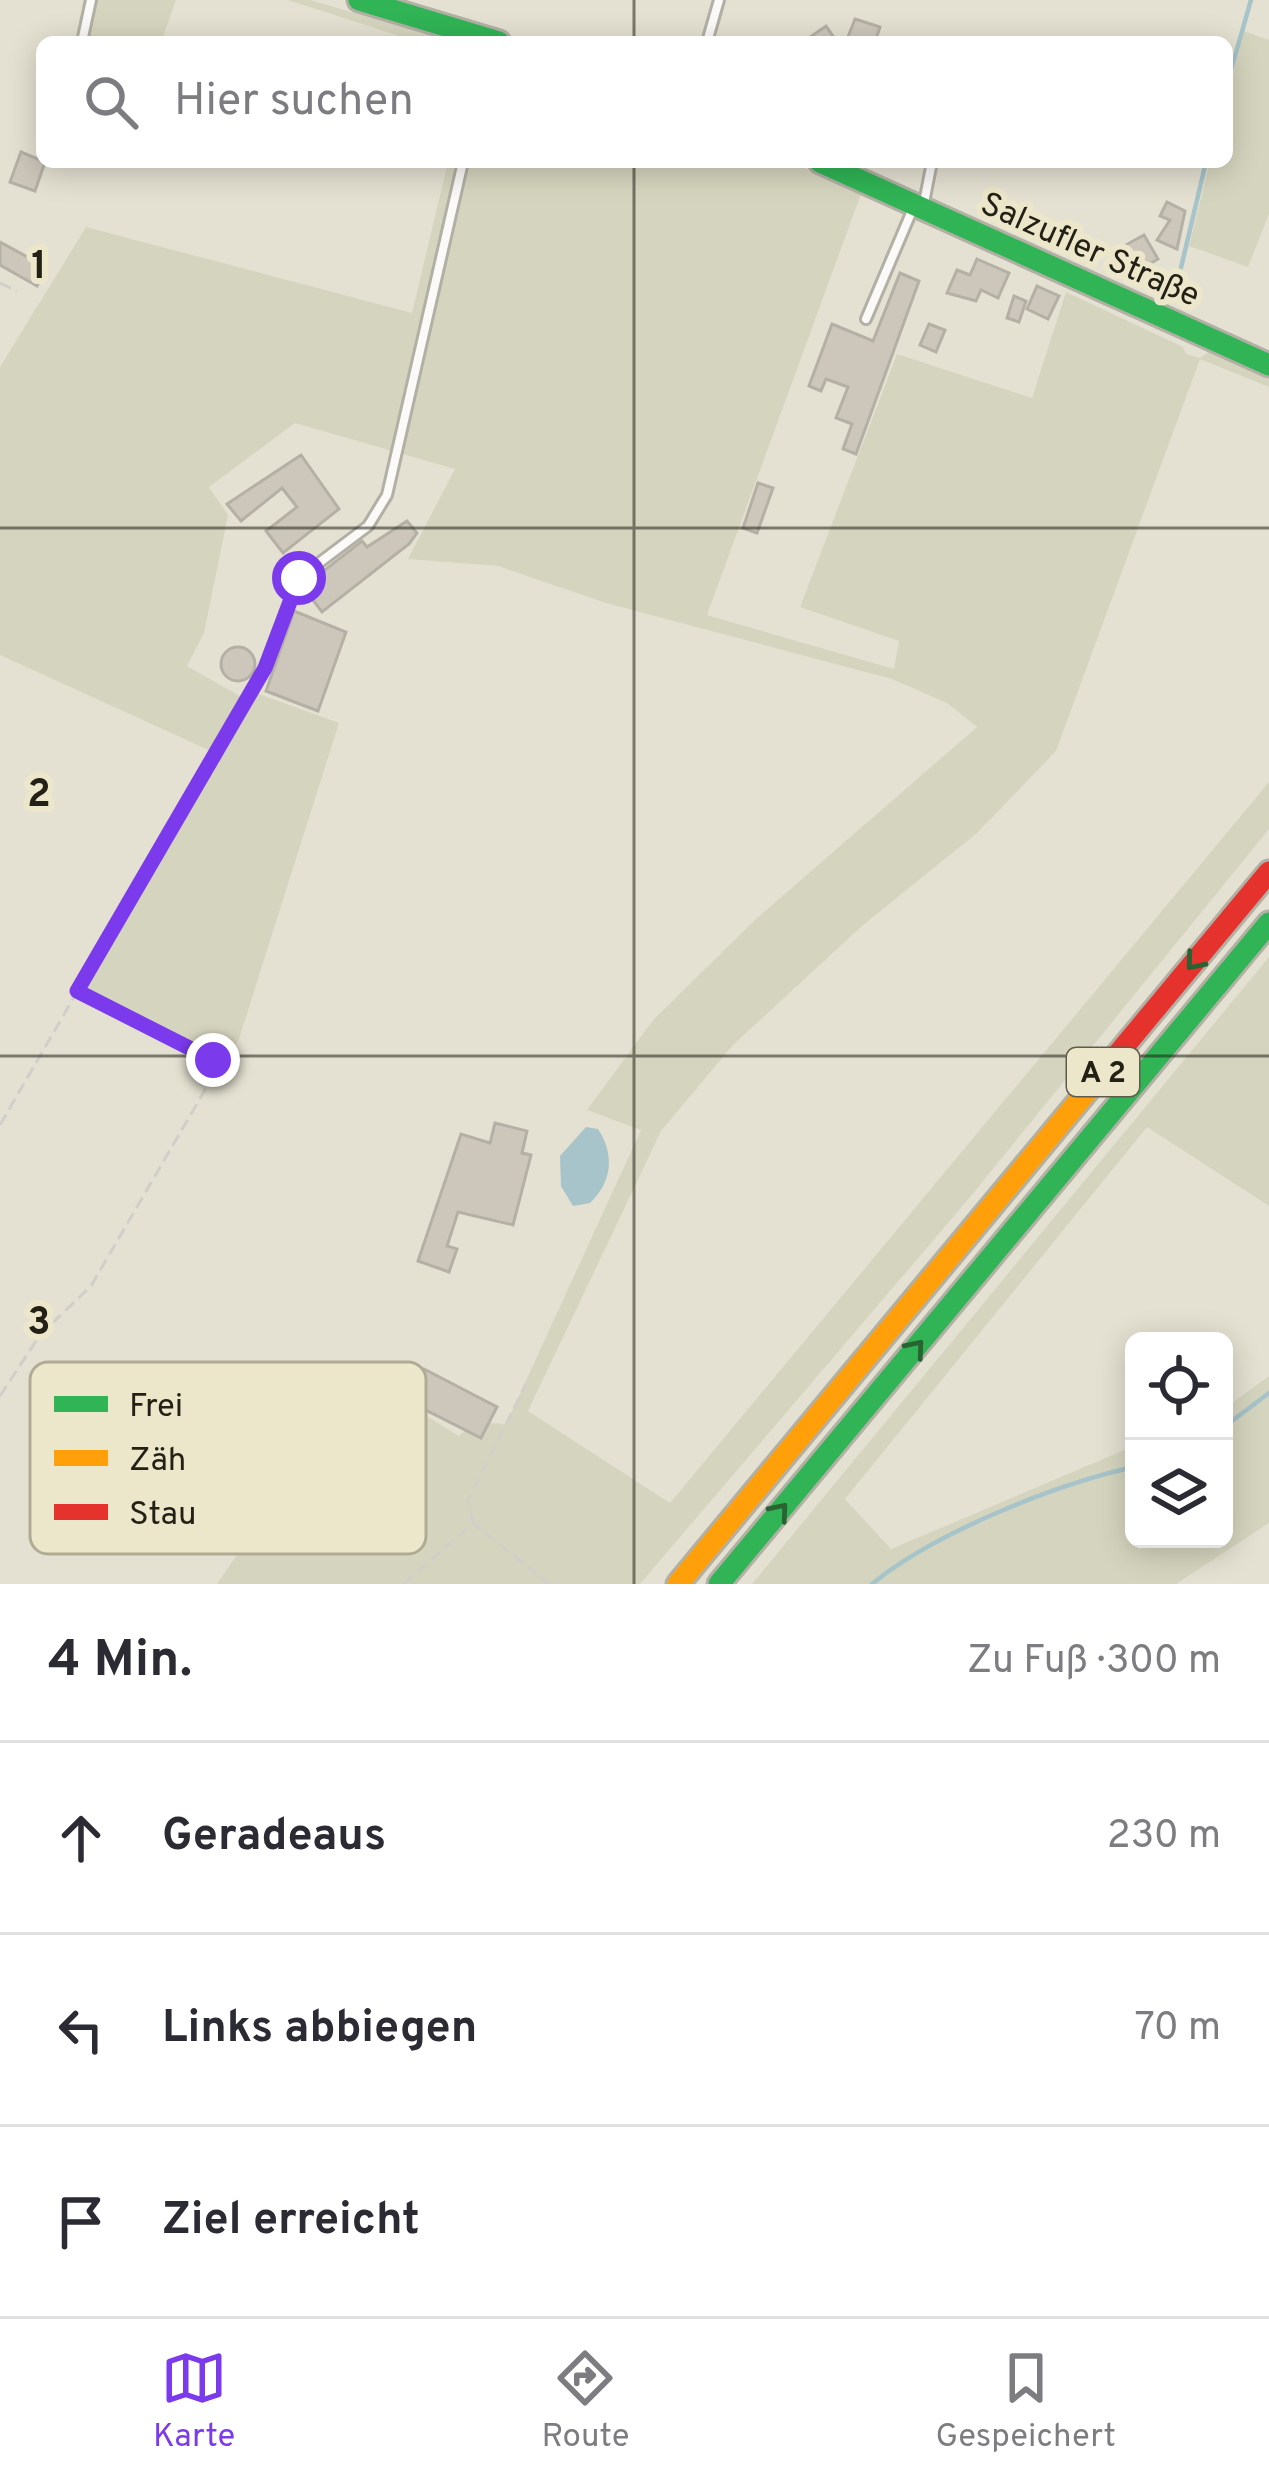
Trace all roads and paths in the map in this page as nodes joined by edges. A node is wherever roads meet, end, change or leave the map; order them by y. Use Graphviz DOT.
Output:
graph roads {
  1 [pos="92,0"];
  2 [pos="359,0"];
  3 [pos="719,0"];
  4 [pos="83,36"];
  5 [pos="478,36"];
  6 [pos="709,36"];
  7 [pos="463,168"];
  8 [pos="833,168"];
  9 [pos="930,168"];
  10 [pos="918,206"];
  11 [pos="0,283"];
  12 [pos="17,291"];
  13 [pos="866,319"];
  14 [pos="1269,365"];
  15 [pos="299,578"];
  16 [pos="1269,872"];
  17 [pos="1269,923"];
  18 [pos="77,991"];
  19 [pos="0,1125"];
  20 [pos="526,1384"];
  21 [pos="0,1396"];
  22 [pos="473,1523"];
  23 [pos="404,1584"];
  24 [pos="549,1584"];
  25 [pos="678,1584"];
  26 [pos="719,1584"];
  1 -- 4 [label="lane"];
  2 -- 5 [label="main road"];
  3 -- 6 [label="lane"];
  7 -- 15 [label="lane"];
  8 -- 10 [label="main road, Salzufler Straße"];
  9 -- 10 [label="lane"];
  10 -- 13 [label="lane"];
  10 -- 14 [label="main road, Salzufler Straße"];
  11 -- 12 [label="path"];
  15 -- 18 [label="path"];
  16 -- 25 [label="main road, A 2, one-way"];
  26 -- 17 [label="main road, A 2, one-way"];
  18 -- 19 [label="path"];
  18 -- 21 [label="path"];
  20 -- 22 [label="path"];
  22 -- 23 [label="path"];
  22 -- 24 [label="path"];
}
